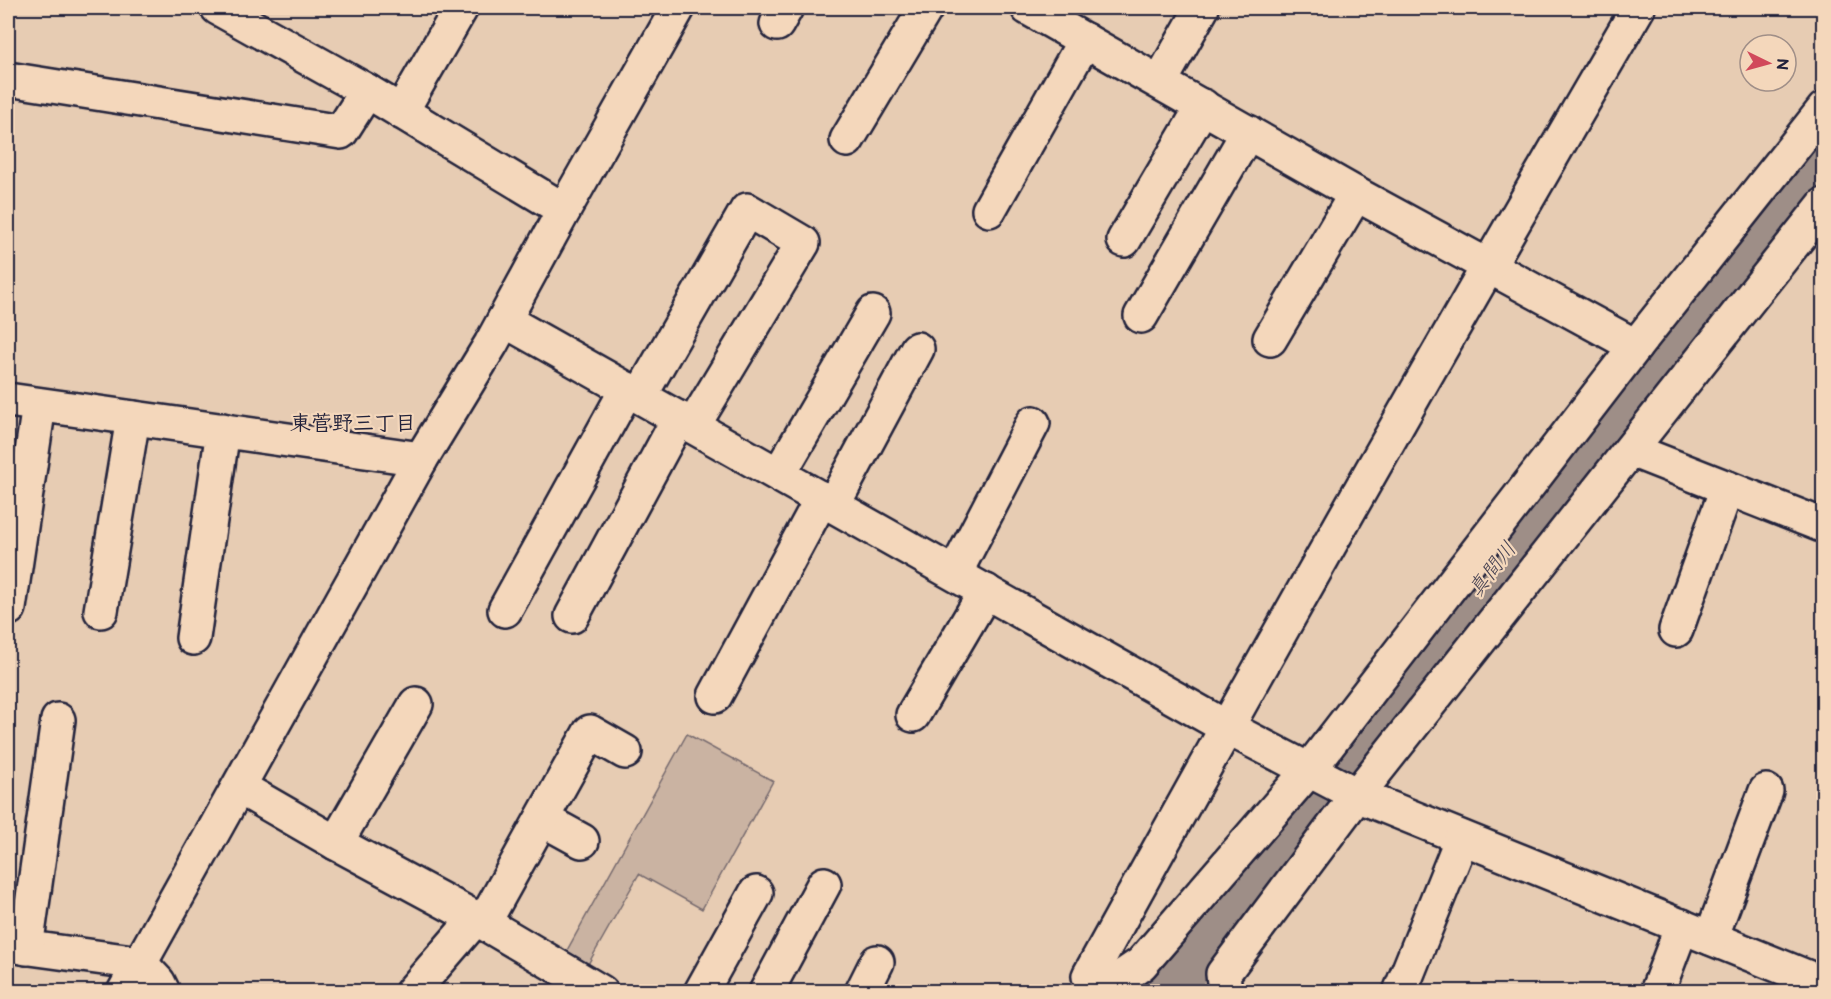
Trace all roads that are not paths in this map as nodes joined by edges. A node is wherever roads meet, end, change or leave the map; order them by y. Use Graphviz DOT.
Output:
graph roads {
  1 [pos="218,8"];
  2 [pos="461,8"];
  3 [pos="678,8"];
  4 [pos="926,8"];
  5 [pos="1028,8"];
  6 [pos="1202,8"];
  7 [pos="1638,8"];
  8 [pos="1070,24"];
  9 [pos="8,79"];
  10 [pos="1160,82"];
  11 [pos="367,92"];
  12 [pos="1203,106"];
  13 [pos="1824,109"];
  14 [pos="401,112"];
  15 [pos="1248,132"];
  16 [pos="847,140"];
  17 [pos="1356,194"];
  18 [pos="1824,206"];
  19 [pos="564,210"];
  20 [pos="989,210"];
  21 [pos="1124,240"];
  22 [pos="1488,265"];
  23 [pos="873,313"];
  24 [pos="1141,316"];
  25 [pos="504,320"];
  26 [pos="1270,339"];
  27 [pos="1635,347"];
  28 [pos="917,349"];
  29 [pos="634,393"];
  30 [pos="22,402"];
  31 [pos="133,418"];
  32 [pos="686,422"];
  33 [pos="1033,423"];
  34 [pos="223,430"];
  35 [pos="1630,450"];
  36 [pos="421,459"];
  37 [pos="8,473"];
  38 [pos="779,474"];
  39 [pos="1727,488"];
  40 [pos="827,502"];
  41 [pos="1824,526"];
  42 [pos="955,573"];
  43 [pos="986,591"];
  44 [pos="9,608"];
  45 [pos="505,610"];
  46 [pos="101,611"];
  47 [pos="572,616"];
  48 [pos="1676,630"];
  49 [pos="193,638"];
  50 [pos="715,696"];
  51 [pos="416,704"];
  52 [pos="913,715"];
  53 [pos="58,720"];
  54 [pos="1226,727"];
  55 [pos="625,752"];
  56 [pos="1308,771"];
  57 [pos="239,788"];
  58 [pos="1767,791"];
  59 [pos="1357,795"];
  60 [pos="542,819"];
  61 [pos="1462,838"];
  62 [pos="582,841"];
  63 [pos="336,843"];
  64 [pos="824,884"];
  65 [pos="756,893"];
  66 [pos="479,920"];
  67 [pos="1696,932"];
  68 [pos="17,946"];
  69 [pos="877,962"];
  70 [pos="140,963"];
  71 [pos="1224,983"];
  72 [pos="1824,984"];
  73 [pos="1108,989"];
  74 [pos="124,992"];
  75 [pos="163,992"];
  76 [pos="412,992"];
  77 [pos="602,992"];
  78 [pos="701,992"];
  79 [pos="766,992"];
  80 [pos="862,992"];
  81 [pos="1400,992"];
  82 [pos="1657,992"];
  1 -- 11 [label="street"];
  2 -- 14 [label="street"];
  3 -- 19 [label="street"];
  4 -- 16 [label="street"];
  5 -- 8 [label="street"];
  6 -- 10 [label="street"];
  7 -- 22 [label="street"];
  8 -- 10 [label="street"];
  8 -- 20 [label="street"];
  9 -- 11 [label="street"];
  10 -- 12 [label="street"];
  11 -- 14 [label="street"];
  12 -- 15 [label="street"];
  12 -- 21 [label="street"];
  13 -- 27 [label="street"];
  14 -- 19 [label="street"];
  15 -- 17 [label="street"];
  15 -- 24 [label="street"];
  17 -- 22 [label="street"];
  17 -- 26 [label="street"];
  18 -- 35 [label="street"];
  19 -- 25 [label="street"];
  22 -- 27 [label="street"];
  22 -- 54 [label="street"];
  23 -- 38 [label="street"];
  25 -- 29 [label="street"];
  25 -- 36 [label="street"];
  27 -- 56 [label="street"];
  28 -- 40 [label="street"];
  29 -- 32 [label="street"];
  29 -- 32 [label="street"];
  29 -- 45 [label="street"];
  30 -- 31 [label="street"];
  30 -- 37 [label="street"];
  30 -- 44 [label="street"];
  31 -- 34 [label="street"];
  31 -- 46 [label="street"];
  32 -- 38 [label="street"];
  32 -- 47 [label="street"];
  33 -- 42 [label="street"];
  34 -- 36 [label="street"];
  34 -- 49 [label="street"];
  35 -- 39 [label="street"];
  35 -- 59 [label="street"];
  36 -- 57 [label="street"];
  38 -- 40 [label="street"];
  39 -- 41 [label="street"];
  39 -- 48 [label="street"];
  40 -- 42 [label="street"];
  40 -- 50 [label="street"];
  42 -- 43 [label="street"];
  43 -- 52 [label="street"];
  43 -- 54 [label="street"];
  51 -- 63 [label="street"];
  53 -- 68 [label="street"];
  54 -- 56 [label="street"];
  54 -- 73 [label="street"];
  55 -- 60 [label="street"];
  56 -- 59 [label="street"];
  56 -- 73 [label="street"];
  57 -- 63 [label="street"];
  57 -- 70 [label="street"];
  58 -- 67 [label="street"];
  59 -- 61 [label="street"];
  59 -- 71 [label="street"];
  60 -- 62 [label="street"];
  60 -- 66 [label="street"];
  61 -- 67 [label="street"];
  61 -- 81 [label="street"];
  63 -- 66 [label="street"];
  64 -- 79 [label="street"];
  65 -- 78 [label="street"];
  66 -- 76 [label="street"];
  66 -- 77 [label="street"];
  67 -- 72 [label="street"];
  67 -- 82 [label="street"];
  68 -- 70 [label="street"];
  69 -- 80 [label="street"];
  70 -- 74 [label="street"];
  70 -- 75 [label="street"];
}
